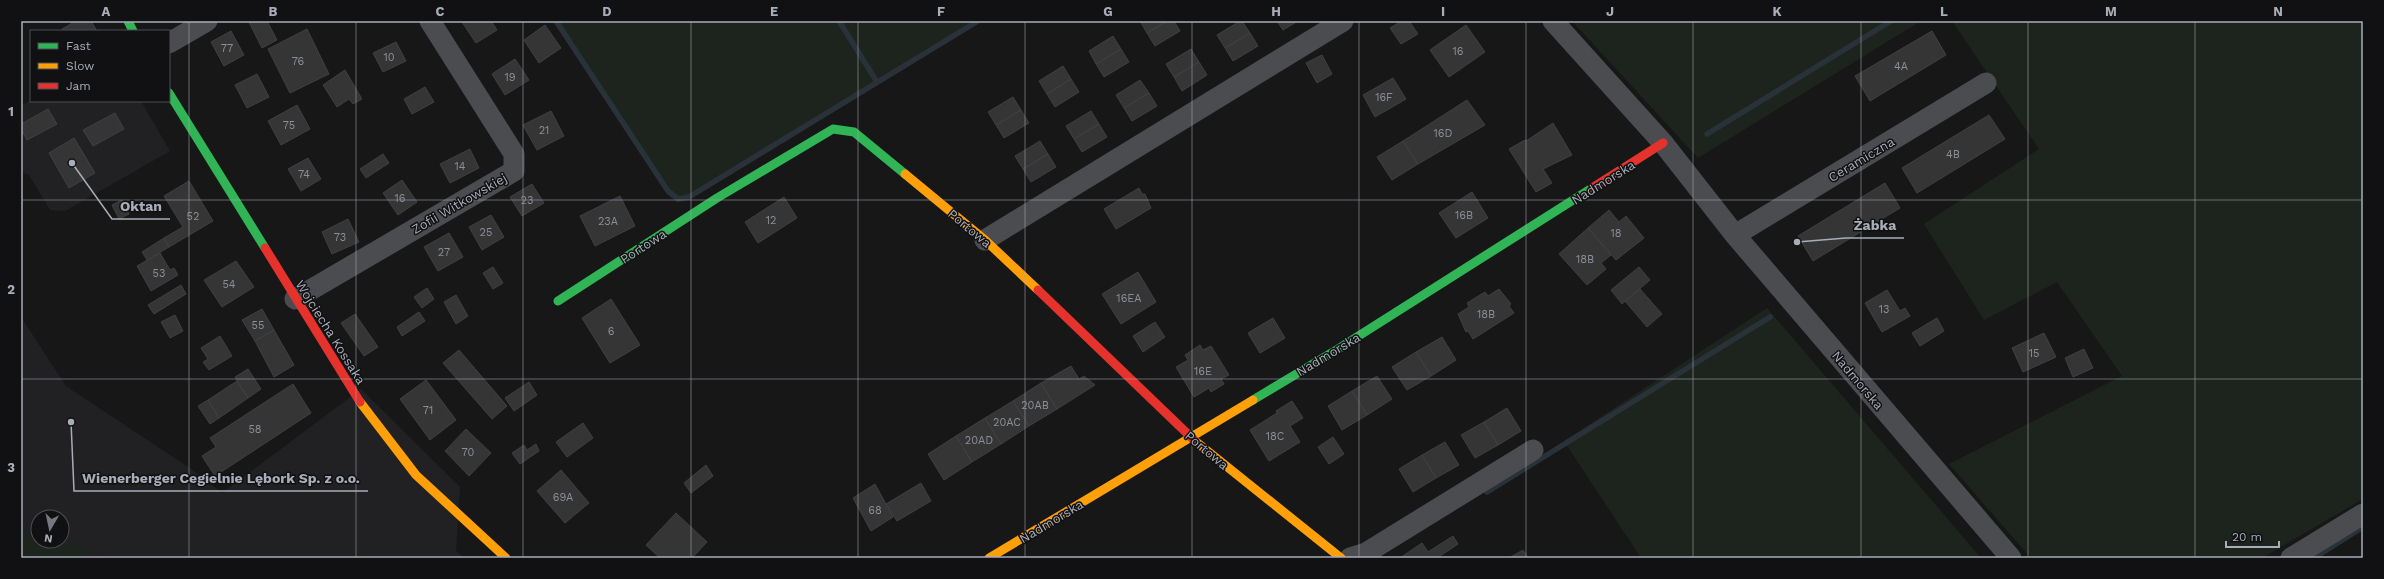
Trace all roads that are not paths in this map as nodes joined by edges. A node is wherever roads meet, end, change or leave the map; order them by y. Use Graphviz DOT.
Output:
graph roads {
  1 [pos="128,21"];
  2 [pos="207,21"];
  3 [pos="430,21"];
  4 [pos="1342,21"];
  5 [pos="1553,21"];
  6 [pos="133,30"];
  7 [pos="170,42"];
  8 [pos="1986,84"];
  9 [pos="170,94"];
  10 [pos="1663,143"];
  11 [pos="1736,234"];
  12 [pos="985,240"];
  13 [pos="295,299"];
  14 [pos="558,301"];
  15 [pos="1190,437"];
  16 [pos="1533,450"];
  17 [pos="2363,514"];
  18 [pos="506,558"];
  19 [pos="989,558"];
  20 [pos="1341,558"];
  21 [pos="1350,558"];
  22 [pos="2010,558"];
  23 [pos="2290,558"];
  1 -- 6 [label="street"];
  2 -- 7 [label="street"];
  3 -- 13 [label="street, Zofii Witkowskiej"];
  4 -- 12 [label="street"];
  5 -- 10 [label="street, Nadmorska"];
  8 -- 11 [label="street, Ceramiczna"];
  9 -- 13 [label="street, Wojciecha Kossaka"];
  10 -- 11 [label="street, Nadmorska"];
  10 -- 15 [label="street, Nadmorska"];
  11 -- 22 [label="street, Nadmorska"];
  12 -- 14 [label="street, Portowa"];
  12 -- 15 [label="street, Portowa"];
  13 -- 18 [label="street, Wojciecha Kossaka"];
  15 -- 19 [label="street, Nadmorska"];
  15 -- 20 [label="street, Portowa"];
  16 -- 21 [label="street"];
  17 -- 23 [label="street"];
}
